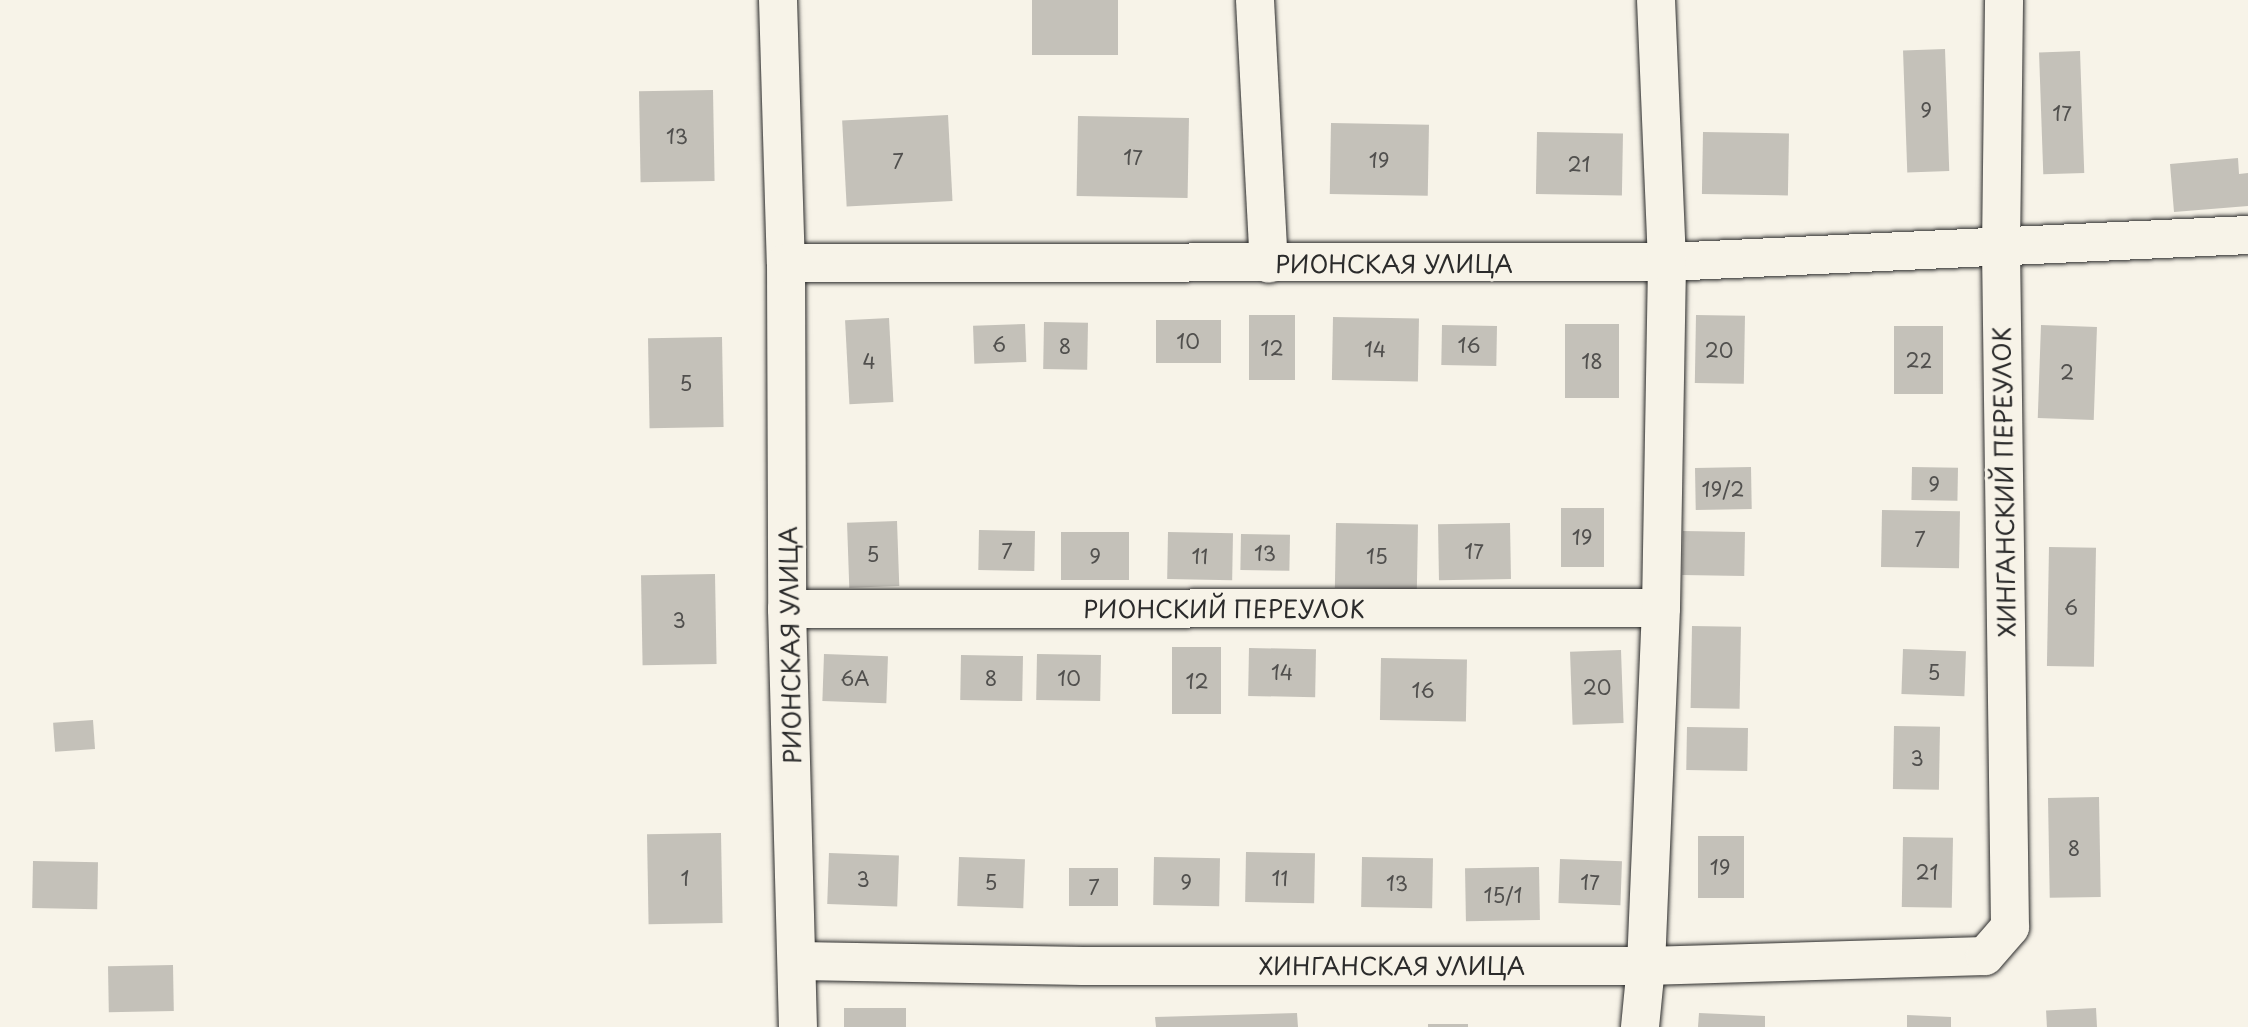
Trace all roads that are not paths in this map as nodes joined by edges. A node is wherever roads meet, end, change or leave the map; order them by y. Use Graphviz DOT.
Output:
graph roads {
  1 [pos="778,0"];
  2 [pos="1255,0"];
  3 [pos="1656,0"];
  4 [pos="2004,0"];
  5 [pos="2248,235"];
  6 [pos="2001,249"];
  7 [pos="1667,262"];
  8 [pos="786,263"];
  9 [pos="1269,264"];
  10 [pos="1661,608"];
  11 [pos="787,609"];
  12 [pos="1985,956"];
  13 [pos="799,961"];
  14 [pos="1646,966"];
  15 [pos="798,1027"];
  16 [pos="1640,1027"];
  1 -- 8 [label="street, РИОНСКАЯ УЛИЦА"];
  2 -- 9 [label="street"];
  3 -- 7 [label="street"];
  4 -- 6 [label="street, ХИНГАНСКИЙ ПЕРЕУЛОК"];
  5 -- 6 [label="street, РИОНСКАЯ УЛИЦА"];
  6 -- 7 [label="street, РИОНСКАЯ УЛИЦА"];
  6 -- 12 [label="street, ХИНГАНСКИЙ ПЕРЕУЛОК"];
  7 -- 9 [label="street, РИОНСКАЯ УЛИЦА"];
  7 -- 10 [label="street"];
  8 -- 9 [label="street, РИОНСКАЯ УЛИЦА"];
  8 -- 11 [label="street, РИОНСКАЯ УЛИЦА"];
  10 -- 11 [label="street, РИОНСКИЙ ПЕРЕУЛОК"];
  10 -- 14 [label="street"];
  11 -- 13 [label="street, РИОНСКАЯ УЛИЦА"];
  12 -- 14 [label="street, ХИНГАНСКАЯ УЛИЦА"];
  13 -- 14 [label="street, ХИНГАНСКАЯ УЛИЦА"];
  13 -- 15 [label="street, РИОНСКАЯ УЛИЦА"];
  14 -- 16 [label="street"];
}
